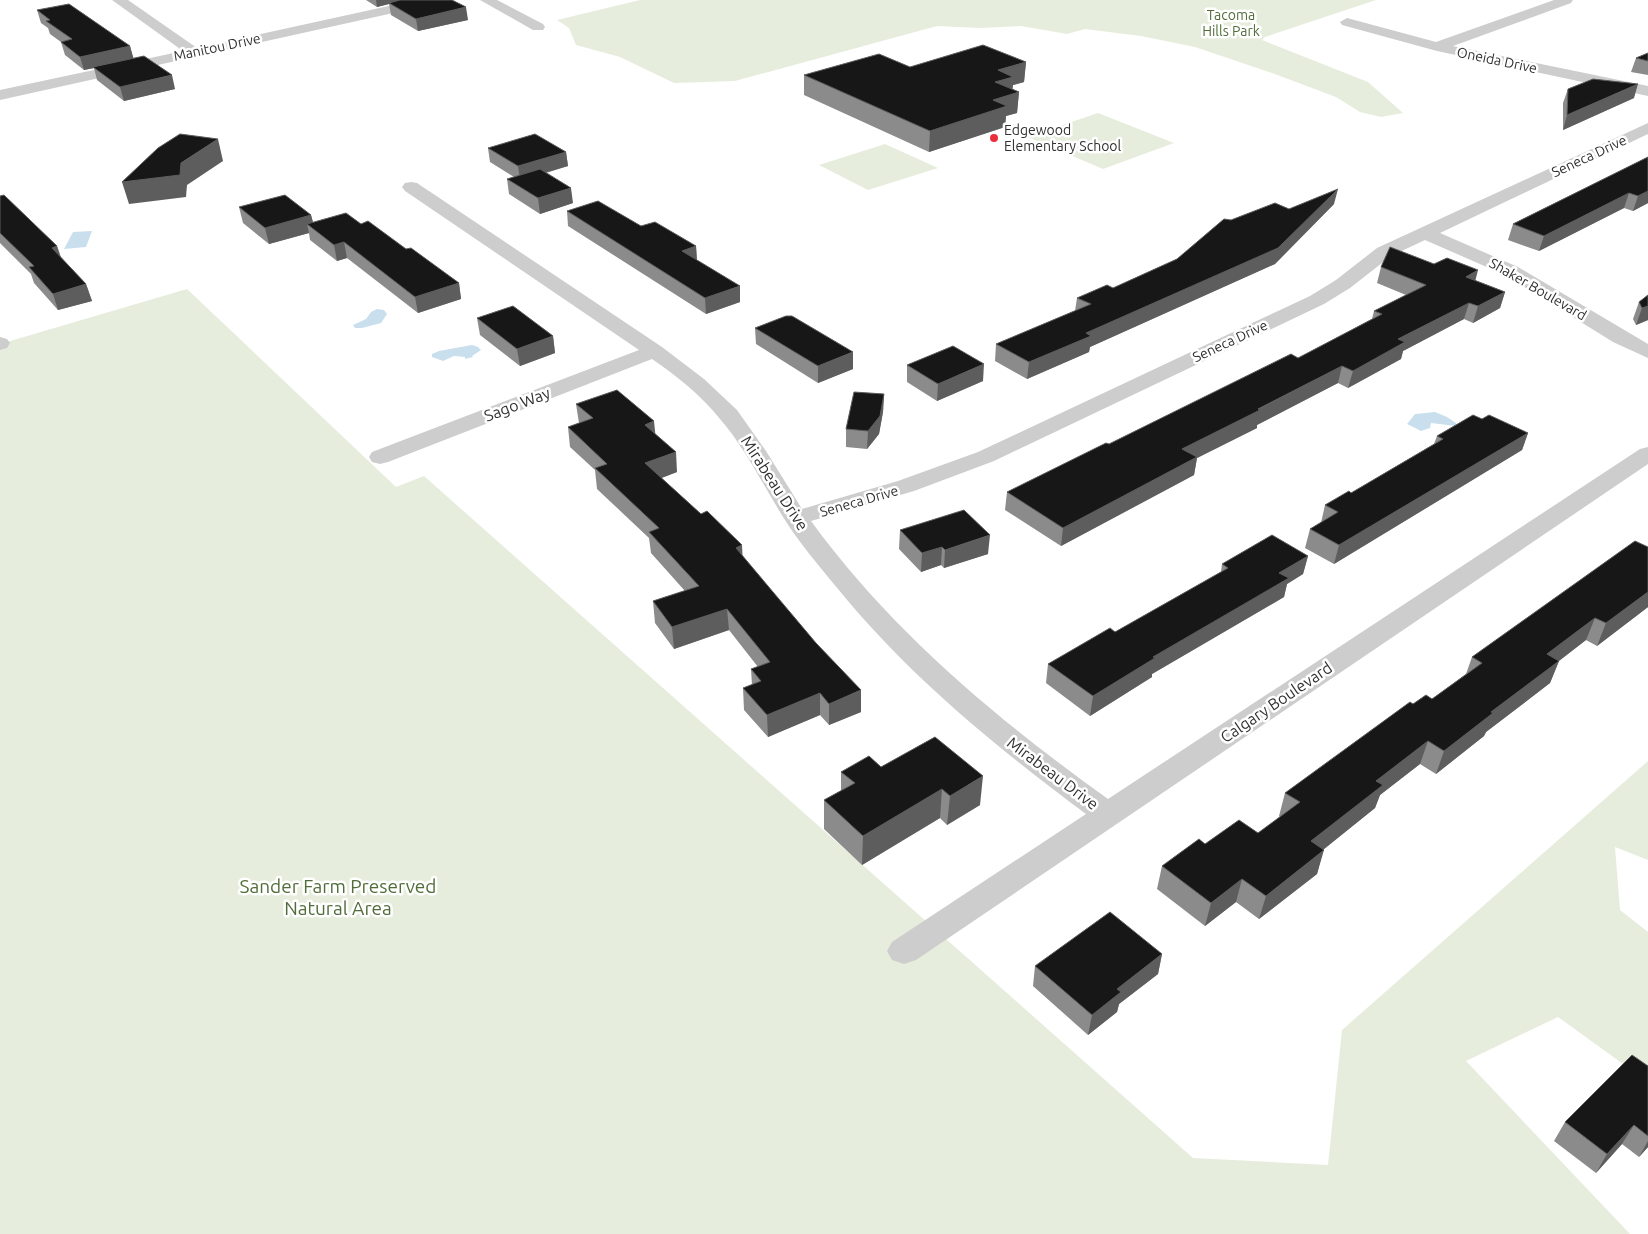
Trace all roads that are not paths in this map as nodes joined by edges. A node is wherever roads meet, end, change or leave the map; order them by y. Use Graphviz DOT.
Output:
graph roads {
  1 [pos="119,0"];
  2 [pos="434,0"];
  3 [pos="487,0"];
  4 [pos="1566,0"];
  5 [pos="1347,22"];
  6 [pos="538,27"];
  7 [pos="1437,47"];
  8 [pos="194,52"];
  9 [pos="1648,91"];
  10 [pos="0,95"];
  11 [pos="1648,128"];
  12 [pos="411,187"];
  13 [pos="1424,233"];
  14 [pos="655,351"];
  15 [pos="1648,352"];
  16 [pos="1648,454"];
  17 [pos="380,457"];
  18 [pos="796,518"];
  19 [pos="1108,814"];
  20 [pos="904,951"];
  1 -- 8 [label="street"];
  2 -- 8 [label="street, Manitou Drive"];
  3 -- 6 [label="street"];
  4 -- 7 [label="street"];
  5 -- 7 [label="street, Oneida Drive"];
  7 -- 9 [label="street, Oneida Drive"];
  8 -- 10 [label="street, Manitou Drive"];
  11 -- 13 [label="street, Seneca Drive"];
  12 -- 14 [label="street, Mirabeau Drive"];
  13 -- 15 [label="street, Shaker Boulevard"];
  13 -- 18 [label="street, Seneca Drive"];
  14 -- 17 [label="street, Sago Way"];
  14 -- 18 [label="street, Mirabeau Drive"];
  16 -- 19 [label="street, Calgary Boulevard"];
  18 -- 19 [label="street, Mirabeau Drive"];
  19 -- 20 [label="street, Calgary Boulevard"];
}
